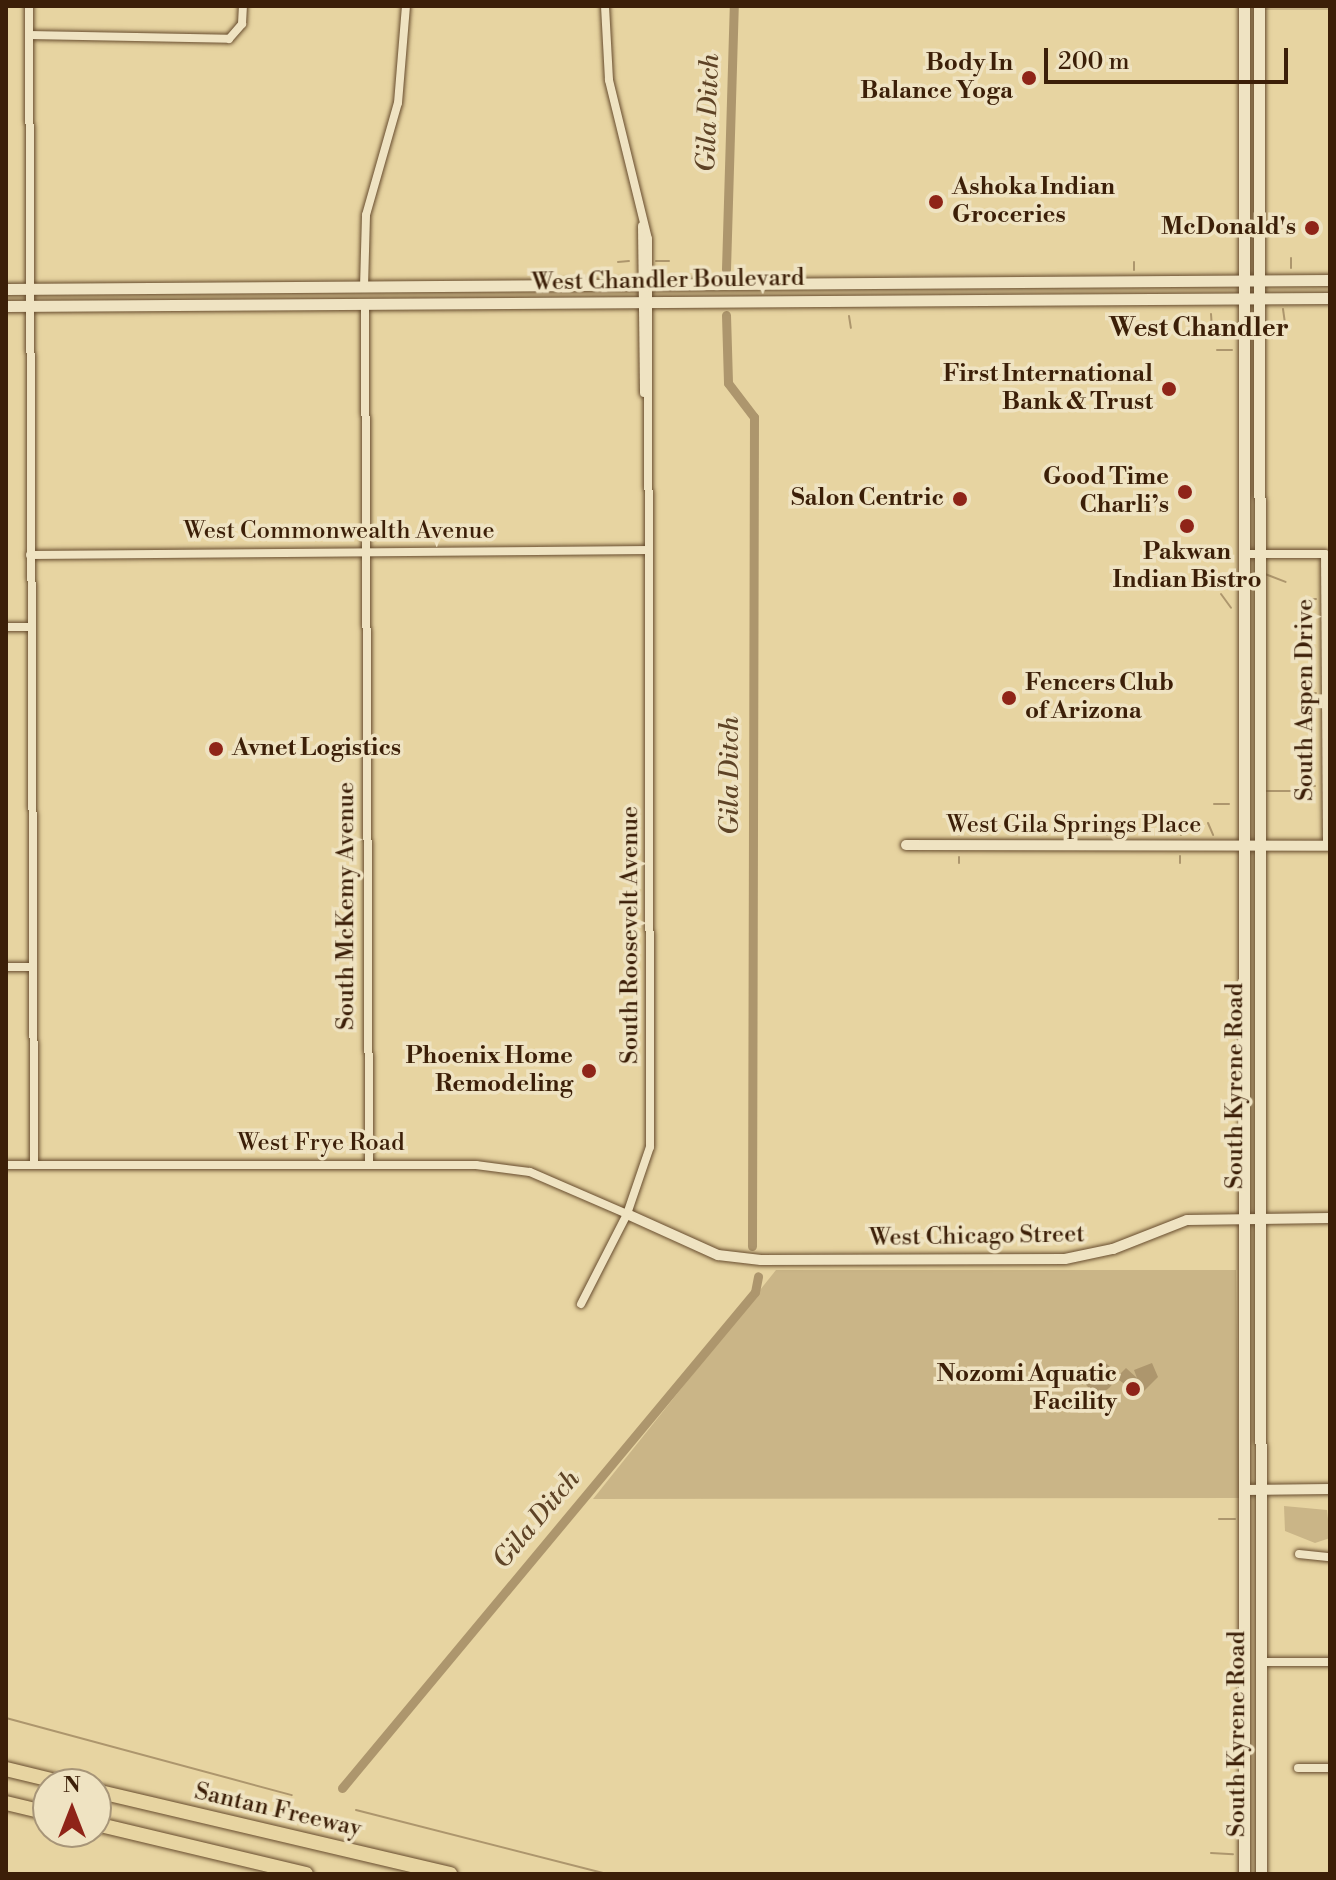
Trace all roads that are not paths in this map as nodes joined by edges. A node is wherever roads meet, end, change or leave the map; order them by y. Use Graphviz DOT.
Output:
graph roads {
  1 [pos="29,6"];
  2 [pos="243,6"];
  3 [pos="406,6"];
  4 [pos="605,6"];
  5 [pos="1244,6"];
  6 [pos="1259,6"];
  7 [pos="29,35"];
  8 [pos="1242,280"];
  9 [pos="1256,280"];
  10 [pos="1330,280"];
  11 [pos="643,285"];
  12 [pos="364,287"];
  13 [pos="6,289"];
  14 [pos="30,289"];
  15 [pos="1242,298"];
  16 [pos="1256,298"];
  17 [pos="1330,298"];
  18 [pos="643,303"];
  19 [pos="6,306"];
  20 [pos="365,306"];
  21 [pos="30,307"];
  22 [pos="1256,432"];
  23 [pos="1242,459"];
  24 [pos="649,550"];
  25 [pos="364,552"];
  26 [pos="1243,554"];
  27 [pos="1256,554"];
  28 [pos="30,555"];
  29 [pos="1328,599"];
  30 [pos="6,627"];
  31 [pos="28,627"];
  32 [pos="1328,693"];
  33 [pos="1328,788"];
  34 [pos="906,845"];
  35 [pos="1243,846"];
  36 [pos="1257,846"];
  37 [pos="1328,846"];
  38 [pos="6,967"];
  39 [pos="31,967"];
  40 [pos="369,1164"];
  41 [pos="6,1165"];
  42 [pos="34,1165"];
  43 [pos="627,1214"];
  44 [pos="1244,1218"];
  45 [pos="1259,1218"];
  46 [pos="1330,1218"];
  47 [pos="581,1304"];
  48 [pos="1330,1489"];
  49 [pos="1245,1490"];
  50 [pos="1258,1490"];
  51 [pos="1299,1554"];
  52 [pos="1330,1557"];
  53 [pos="1260,1662"];
  54 [pos="1330,1662"];
  55 [pos="1298,1768"];
  56 [pos="1330,1768"];
  57 [pos="6,1769"];
  58 [pos="32,1775"];
  59 [pos="1245,1790"];
  60 [pos="112,1795"];
  61 [pos="6,1803"];
  62 [pos="32,1809"];
  63 [pos="112,1828"];
  64 [pos="306,1874"];
  65 [pos="450,1874"];
  66 [pos="1244,1874"];
  67 [pos="1260,1874"];
  1 -- 7 [label="street"];
  2 -- 7 [label="street"];
  3 -- 12 [label="street"];
  4 -- 11 [label="street, South Roosevelt Avenue"];
  5 -- 8 [label="main road, South Kyrene Road"];
  6 -- 9 [label="main road, South Kyrene Road"];
  7 -- 14 [label="street"];
  8 -- 9 [label="main road, West Chandler Boulevard"];
  8 -- 11 [label="main road, West Chandler Boulevard"];
  8 -- 15 [label="main road, South Kyrene Road"];
  9 -- 10 [label="main road, West Chandler Boulevard"];
  9 -- 16 [label="main road, South Kyrene Road"];
  11 -- 12 [label="main road, West Chandler Boulevard"];
  11 -- 18 [label="street, South Roosevelt Avenue"];
  12 -- 14 [label="main road, West Chandler Boulevard"];
  13 -- 14 [label="main road, West Chandler Boulevard"];
  14 -- 21 [label="street"];
  15 -- 16 [label="main road, West Chandler Boulevard"];
  15 -- 18 [label="main road, West Chandler Boulevard"];
  15 -- 23 [label="main road, South Kyrene Road"];
  16 -- 17 [label="main road, West Chandler Boulevard"];
  16 -- 22 [label="main road, South Kyrene Road"];
  18 -- 20 [label="main road, West Chandler Boulevard"];
  18 -- 24 [label="street, South Roosevelt Avenue"];
  19 -- 21 [label="main road, West Chandler Boulevard"];
  20 -- 21 [label="main road, West Chandler Boulevard"];
  20 -- 25 [label="street, South McKemy Avenue"];
  21 -- 28 [label="street"];
  22 -- 23 [label="main road"];
  22 -- 27 [label="main road, South Kyrene Road"];
  23 -- 26 [label="main road, South Kyrene Road"];
  24 -- 25 [label="street, West Commonwealth Avenue"];
  24 -- 43 [label="street, South Roosevelt Avenue"];
  25 -- 28 [label="street, West Commonwealth Avenue"];
  25 -- 40 [label="street, South McKemy Avenue"];
  26 -- 27 [label="street"];
  26 -- 35 [label="main road, South Kyrene Road"];
  27 -- 29 [label="street, South Aspen Drive"];
  27 -- 36 [label="main road, South Kyrene Road"];
  28 -- 31 [label="street"];
  29 -- 32 [label="street, South Aspen Drive"];
  30 -- 31 [label="street"];
  31 -- 39 [label="street"];
  32 -- 33 [label="street, South Aspen Drive"];
  33 -- 37 [label="street, South Aspen Drive"];
  34 -- 35 [label="street, West Gila Springs Place"];
  35 -- 36 [label="street, West Gila Springs Place"];
  35 -- 44 [label="main road, South Kyrene Road"];
  36 -- 37 [label="street, West Gila Springs Place"];
  36 -- 45 [label="main road, South Kyrene Road"];
  38 -- 39 [label="street"];
  39 -- 42 [label="street"];
  40 -- 42 [label="street, West Frye Road"];
  40 -- 43 [label="street, West Frye Road"];
  41 -- 42 [label="street, West Frye Road"];
  43 -- 44 [label="street, West Chicago Street"];
  43 -- 47 [label="street, South Roosevelt Avenue"];
  44 -- 45 [label="street, West Chicago Street"];
  44 -- 49 [label="main road, South Kyrene Road"];
  45 -- 46 [label="street, West Chicago Street"];
  45 -- 50 [label="main road, South Kyrene Road"];
  48 -- 50 [label="street"];
  49 -- 50 [label="street"];
  49 -- 59 [label="main road, South Kyrene Road"];
  50 -- 53 [label="main road, South Kyrene Road"];
  51 -- 52 [label="street"];
  53 -- 54 [label="street"];
  53 -- 67 [label="main road, South Kyrene Road"];
  55 -- 56 [label="street"];
  57 -- 58 [label="highway"];
  59 -- 66 [label="main road, South Kyrene Road"];
  59 -- 67 [label="main road"];
  60 -- 65 [label="highway, Santan Freeway"];
  61 -- 62 [label="highway"];
  63 -- 64 [label="highway"];
}
